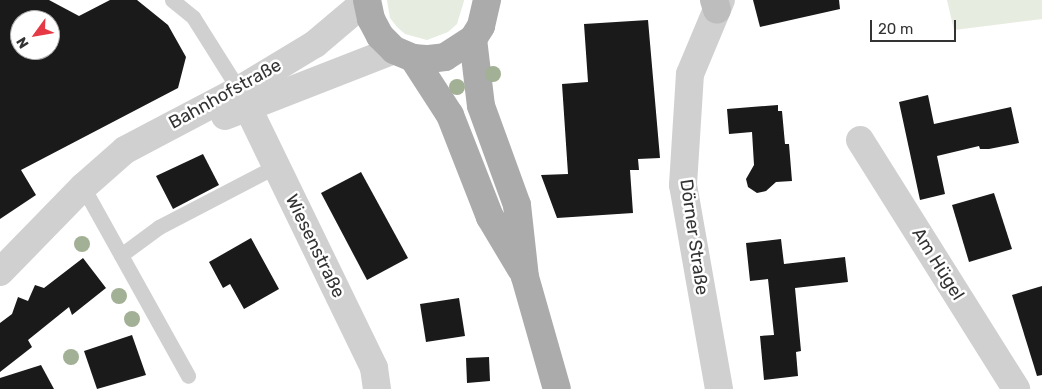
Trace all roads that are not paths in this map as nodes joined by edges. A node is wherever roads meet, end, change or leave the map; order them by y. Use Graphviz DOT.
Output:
graph roads {
  1 [pos="172,0"];
  2 [pos="367,0"];
  3 [pos="718,3"];
  4 [pos="490,4"];
  5 [pos="472,39"];
  6 [pos="403,54"];
  7 [pos="243,98"];
  8 [pos="860,140"];
  9 [pos="276,166"];
  10 [pos="83,187"];
  11 [pos="121,255"];
  12 [pos="0,272"];
  13 [pos="525,277"];
  14 [pos="188,376"];
  15 [pos="377,389"];
  16 [pos="557,389"];
  17 [pos="718,389"];
  18 [pos="1016,389"];
  1 -- 7 [label="lane, Wiesenstraße"];
  2 -- 6 [label="main road"];
  2 -- 7 [label="street, Bahnhofstraße"];
  3 -- 17 [label="street, Dörner Straße"];
  4 -- 5 [label="main road"];
  5 -- 6 [label="main road"];
  5 -- 13 [label="main road"];
  6 -- 7 [label="street, Bahnhofstraße"];
  6 -- 13 [label="main road"];
  7 -- 9 [label="street, Wiesenstraße"];
  7 -- 10 [label="street, Bahnhofstraße"];
  8 -- 18 [label="street, Am Hügel"];
  9 -- 11 [label="lane"];
  9 -- 15 [label="street, Wiesenstraße"];
  10 -- 11 [label="lane"];
  10 -- 12 [label="street, Bahnhofstraße"];
  11 -- 14 [label="lane"];
  13 -- 16 [label="main road"];
}
